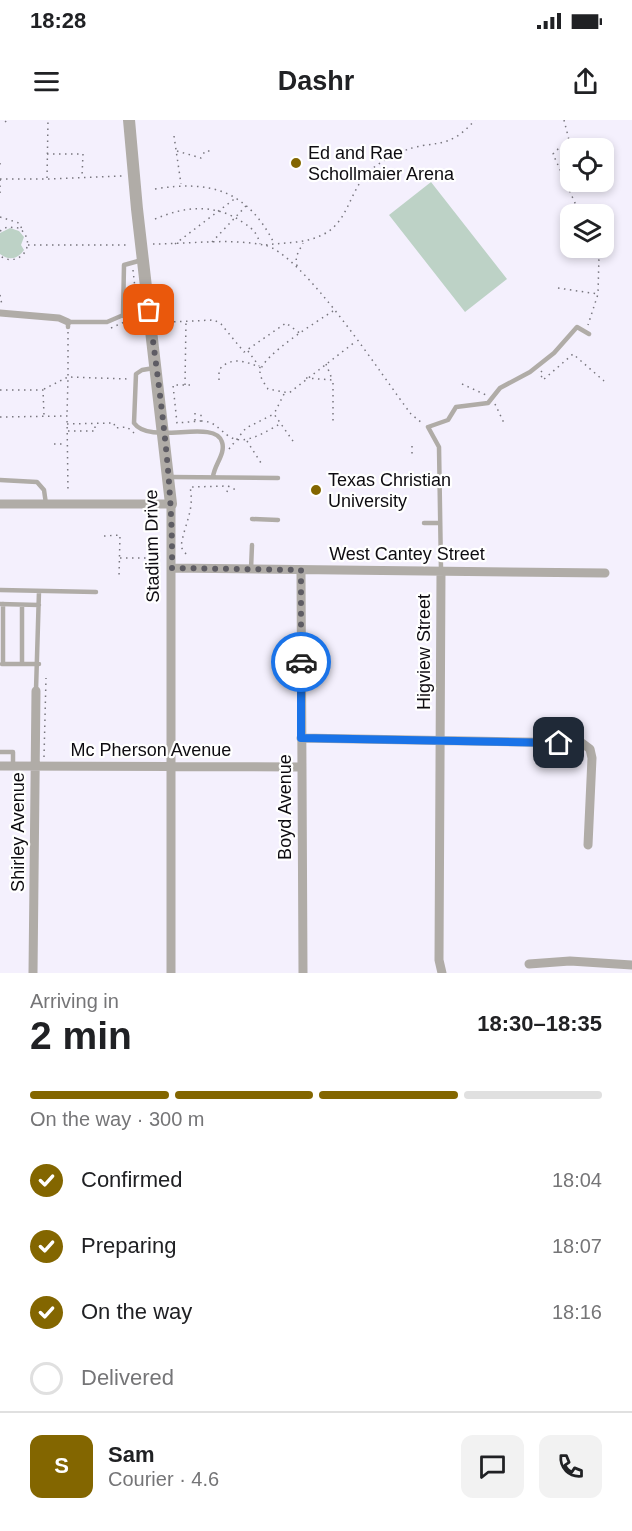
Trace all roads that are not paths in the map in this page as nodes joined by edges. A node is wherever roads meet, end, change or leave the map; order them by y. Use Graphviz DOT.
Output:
graph roads {
  1 [pos="129,120"];
  2 [pos="143,260"];
  3 [pos="143,311"];
  4 [pos="0,314"];
  5 [pos="123,316"];
  6 [pos="68,324"];
  7 [pos="589,333"];
  8 [pos="157,368"];
  9 [pos="165,432"];
  10 [pos="168,477"];
  11 [pos="213,477"];
  12 [pos="278,478"];
  13 [pos="0,480"];
  14 [pos="0,504"];
  15 [pos="46,504"];
  16 [pos="171,504"];
  17 [pos="252,519"];
  18 [pos="278,520"];
  19 [pos="424,522"];
  20 [pos="440,523"];
  21 [pos="252,545"];
  22 [pos="172,568"];
  23 [pos="251,569"];
  24 [pos="301,570"];
  25 [pos="441,571"];
  26 [pos="604,573"];
  27 [pos="0,590"];
  28 [pos="39,591"];
  29 [pos="96,592"];
  30 [pos="1,604"];
  31 [pos="22,605"];
  32 [pos="39,605"];
  33 [pos="1,664"];
  34 [pos="22,664"];
  35 [pos="39,664"];
  36 [pos="36,691"];
  37 [pos="301,738"];
  38 [pos="441,741"];
  39 [pos="0,752"];
  40 [pos="0,766"];
  41 [pos="13,766"];
  42 [pos="35,767"];
  43 [pos="171,767"];
  44 [pos="301,767"];
  45 [pos="588,845"];
  46 [pos="529,964"];
  47 [pos="632,965"];
  48 [pos="33,973"];
  49 [pos="171,973"];
  50 [pos="303,973"];
  51 [pos="442,973"];
  1 -- 2 [label="street, Stadium Drive"];
  2 -- 3 [label="street, Stadium Drive"];
  2 -- 5 [label="lane"];
  3 -- 5 [label="lane"];
  3 -- 8 [label="street, Stadium Drive"];
  4 -- 6 [label="street"];
  5 -- 6 [label="lane"];
  7 -- 20 [label="lane, Higview Street"];
  8 -- 9 [label="street, Stadium Drive"];
  8 -- 9 [label="lane"];
  9 -- 10 [label="street, Stadium Drive"];
  9 -- 11 [label="lane"];
  10 -- 11 [label="lane"];
  10 -- 16 [label="street, Stadium Drive"];
  11 -- 12 [label="lane"];
  13 -- 15 [label="lane"];
  14 -- 15 [label="street"];
  15 -- 16 [label="street"];
  16 -- 22 [label="street, Stadium Drive"];
  17 -- 18 [label="lane"];
  19 -- 20 [label="lane"];
  20 -- 25 [label="lane, Higview Street"];
  21 -- 23 [label="lane"];
  22 -- 23 [label="street, West Cantey Street"];
  22 -- 43 [label="street, Stadium Drive"];
  23 -- 24 [label="street, West Cantey Street"];
  24 -- 25 [label="street, West Cantey Street"];
  24 -- 37 [label="street, Boyd Avenue"];
  25 -- 26 [label="street, West Cantey Street"];
  25 -- 38 [label="street, Higview Street"];
  27 -- 28 [label="lane"];
  28 -- 29 [label="lane"];
  28 -- 32 [label="lane"];
  30 -- 31 [label="lane"];
  30 -- 33 [label="lane"];
  31 -- 32 [label="lane"];
  31 -- 34 [label="lane"];
  32 -- 35 [label="lane"];
  33 -- 34 [label="lane"];
  34 -- 35 [label="lane"];
  35 -- 36 [label="lane"];
  36 -- 42 [label="street, Shirley Avenue"];
  37 -- 38 [label="street"];
  37 -- 44 [label="street, Boyd Avenue"];
  38 -- 45 [label="street"];
  38 -- 51 [label="street, Higview Street"];
  39 -- 41 [label="lane"];
  40 -- 41 [label="street, Mc Pherson Avenue"];
  41 -- 42 [label="street, Mc Pherson Avenue"];
  42 -- 43 [label="street, Mc Pherson Avenue"];
  42 -- 48 [label="street, Shirley Avenue"];
  43 -- 44 [label="street, Mc Pherson Avenue"];
  43 -- 49 [label="street, Stadium Drive"];
  44 -- 50 [label="street, Boyd Avenue"];
  46 -- 47 [label="street"];
}
